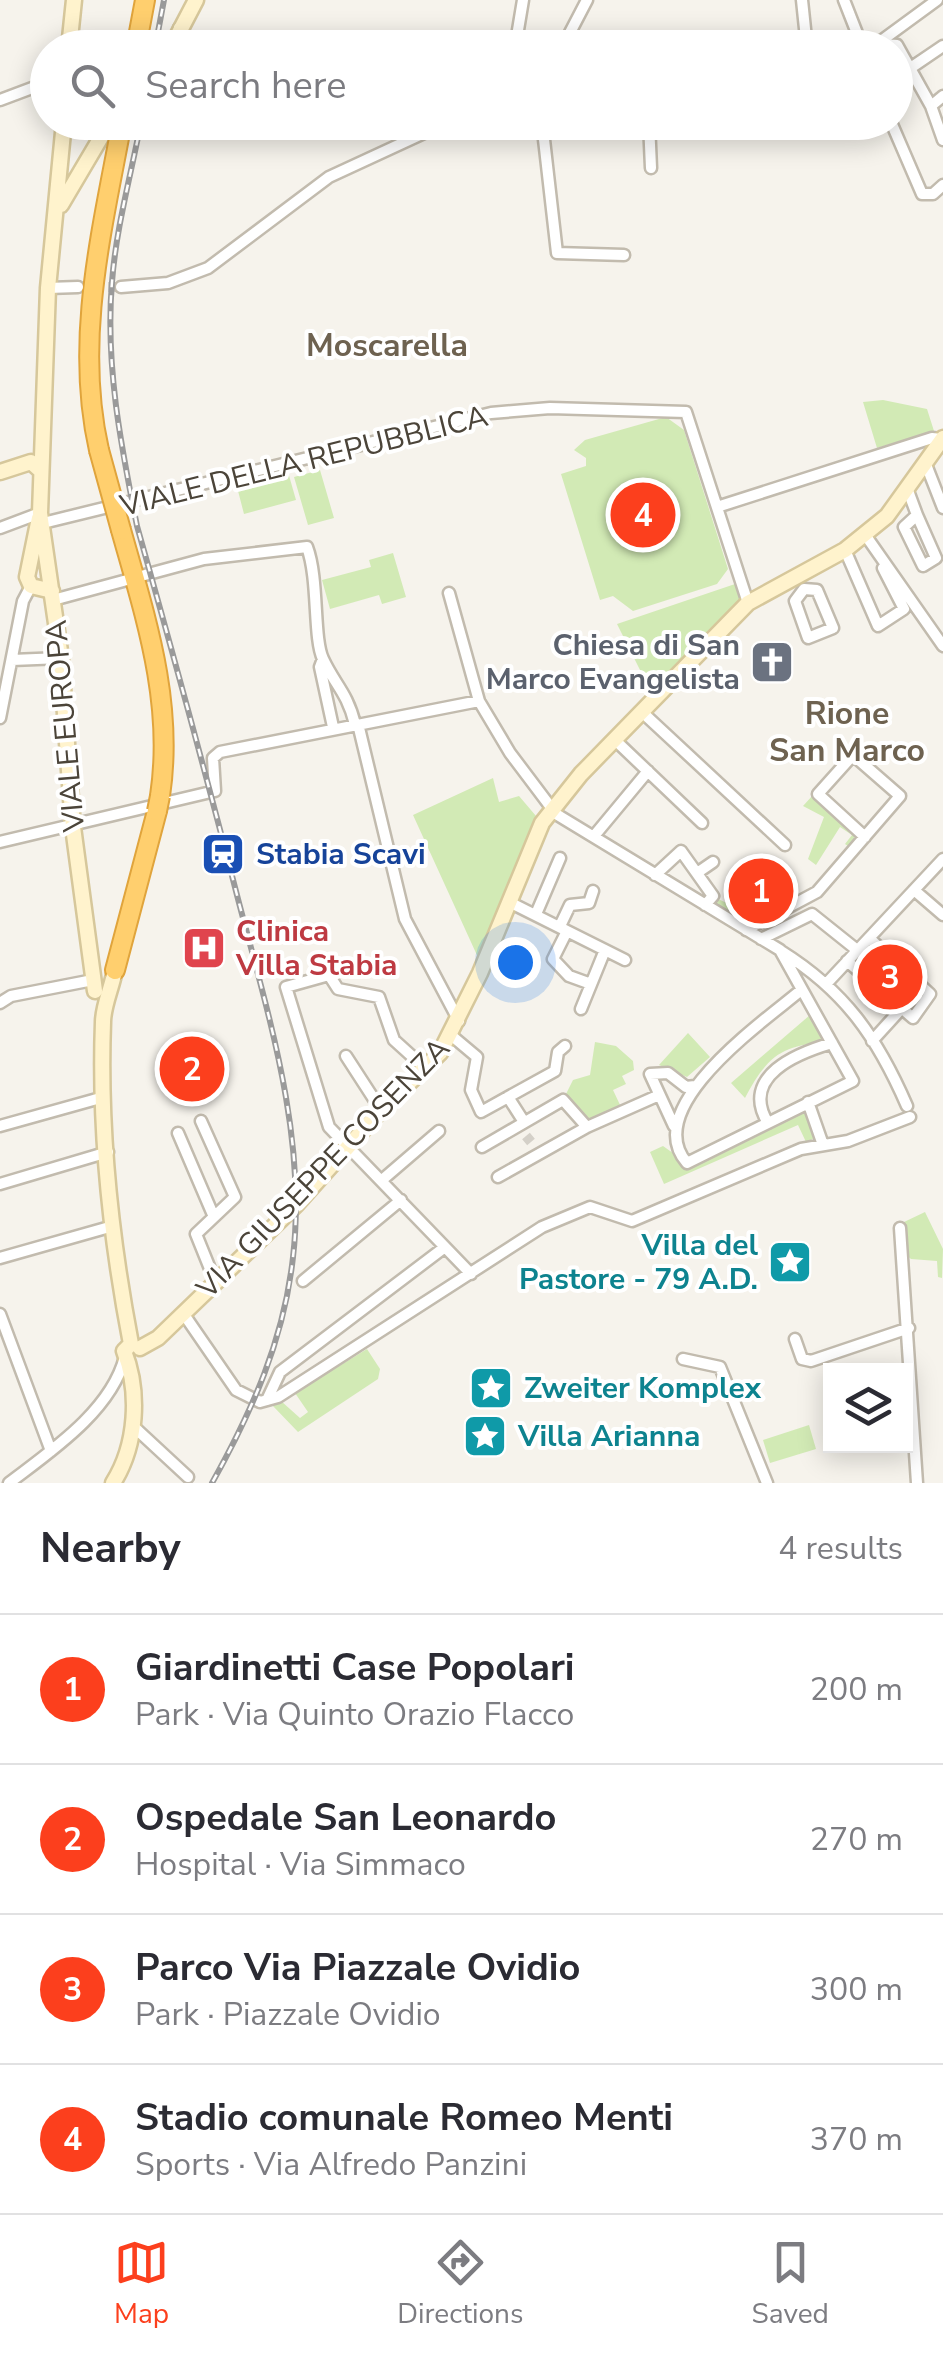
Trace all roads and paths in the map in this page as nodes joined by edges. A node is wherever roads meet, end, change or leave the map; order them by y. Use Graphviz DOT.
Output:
graph roads {
  1 [pos="74,0"];
  2 [pos="145,0"];
  3 [pos="196,0"];
  4 [pos="522,0"];
  5 [pos="588,0"];
  6 [pos="802,0"];
  7 [pos="844,0"];
  8 [pos="937,0"];
  9 [pos="943,8"];
  10 [pos="179,28"];
  11 [pos="71,30"];
  12 [pos="139,30"];
  13 [pos="518,30"];
  14 [pos="572,30"];
  15 [pos="805,30"];
  16 [pos="856,30"];
  17 [pos="896,30"];
  18 [pos="943,46"];
  19 [pos="913,66"];
  20 [pos="913,69"];
  21 [pos="30,89"];
  22 [pos="943,96"];
  23 [pos="0,100"];
  24 [pos="931,106"];
  25 [pos="63,140"];
  26 [pos="107,140"];
  27 [pos="116,140"];
  28 [pos="409,140"];
  29 [pos="544,140"];
  30 [pos="650,140"];
  31 [pos="899,140"];
  32 [pos="943,140"];
  33 [pos="652,168"];
  34 [pos="943,186"];
  35 [pos="58,210"];
  36 [pos="624,255"];
  37 [pos="121,287"];
  38 [pos="48,288"];
  39 [pos="78,288"];
  40 [pos="942,438"];
  41 [pos="42,443"];
  42 [pos="924,461"];
  43 [pos="24,462"];
  44 [pos="41,471"];
  45 [pos="0,472"];
  46 [pos="907,488"];
  47 [pos="717,507"];
  48 [pos="943,508"];
  49 [pos="917,514"];
  50 [pos="41,518"];
  51 [pos="0,528"];
  52 [pos="866,536"];
  53 [pos="845,550"];
  54 [pos="31,556"];
  55 [pos="48,557"];
  56 [pos="883,568"];
  57 [pos="142,576"];
  58 [pos="128,580"];
  59 [pos="801,582"];
  60 [pos="46,588"];
  61 [pos="449,593"];
  62 [pos="748,603"];
  63 [pos="943,646"];
  64 [pos="61,658"];
  65 [pos="323,659"];
  66 [pos="12,660"];
  67 [pos="3,691"];
  68 [pos="479,702"];
  69 [pos="642,712"];
  70 [pos="0,718"];
  71 [pos="357,726"];
  72 [pos="334,727"];
  73 [pos="615,740"];
  74 [pos="648,770"];
  75 [pos="552,808"];
  76 [pos="702,823"];
  77 [pos="73,827"];
  78 [pos="594,836"];
  79 [pos="865,837"];
  80 [pos="0,842"];
  81 [pos="786,846"];
  82 [pos="560,858"];
  83 [pos="713,862"];
  84 [pos="942,863"];
  85 [pos="696,873"];
  86 [pos="655,875"];
  87 [pos="914,890"];
  88 [pos="594,891"];
  89 [pos="509,902"];
  90 [pos="705,905"];
  91 [pos="536,914"];
  92 [pos="943,916"];
  93 [pos="564,929"];
  94 [pos="746,930"];
  95 [pos="869,938"];
  96 [pos="761,939"];
  97 [pos="604,950"];
  98 [pos="780,950"];
  99 [pos="857,950"];
  100 [pos="625,960"];
  101 [pos="847,961"];
  102 [pos="827,983"];
  103 [pos="591,984"];
  104 [pos="103,987"];
  105 [pos="800,991"];
  106 [pos="0,1004"];
  107 [pos="902,1008"];
  108 [pos="581,1009"];
  109 [pos="455,1028"];
  110 [pos="872,1041"];
  111 [pos="832,1043"];
  112 [pos="565,1046"];
  113 [pos="346,1056"];
  114 [pos="426,1068"];
  115 [pos="695,1086"];
  116 [pos="657,1096"];
  117 [pos="104,1097"];
  118 [pos="508,1097"];
  119 [pos="808,1102"];
  120 [pos="380,1110"];
  121 [pos="201,1121"];
  122 [pos="768,1122"];
  123 [pos="0,1126"];
  124 [pos="674,1126"];
  125 [pos="587,1127"];
  126 [pos="439,1131"];
  127 [pos="178,1133"];
  128 [pos="528,1135"];
  129 [pos="822,1142"];
  130 [pos="349,1145"];
  131 [pos="482,1148"];
  132 [pos="108,1152"];
  133 [pos="498,1177"];
  134 [pos="382,1180"];
  135 [pos="0,1184"];
  136 [pos="401,1200"];
  137 [pos="214,1218"];
  138 [pos="113,1226"];
  139 [pos="900,1228"];
  140 [pos="445,1247"];
  141 [pos="0,1258"];
  142 [pos="471,1274"];
  143 [pos="216,1281"];
  144 [pos="303,1282"];
  145 [pos="183,1313"];
  146 [pos="0,1314"];
  147 [pos="909,1328"];
  148 [pos="794,1339"];
  149 [pos="5,1342"];
  150 [pos="132,1353"];
  151 [pos="682,1359"];
  152 [pos="112,1386"];
  153 [pos="267,1400"];
  154 [pos="134,1401"];
  155 [pos="133,1426"];
  156 [pos="52,1451"];
  157 [pos="188,1477"];
  158 [pos="9,1483"];
  159 [pos="114,1483"];
  160 [pos="766,1483"];
  161 [pos="918,1483"];
  1 -- 11 [label="main road"];
  2 -- 12 [label="highway"];
  3 -- 10 [label="main road"];
  4 -- 13 [label="street"];
  5 -- 14 [label="street"];
  6 -- 15 [label="street"];
  7 -- 16 [label="street"];
  8 -- 9 [label="street"];
  8 -- 17 [label="street"];
  18 -- 19 [label="street"];
  20 -- 24 [label="street"];
  21 -- 23 [label="street"];
  22 -- 24 [label="street"];
  24 -- 32 [label="street"];
  25 -- 35 [label="main road, VIALE EUROPA"];
  26 -- 35 [label="main road"];
  27 -- 104 [label="highway, bridge"];
  28 -- 37 [label="street"];
  29 -- 36 [label="street"];
  30 -- 33 [label="street"];
  31 -- 34 [label="street"];
  35 -- 38 [label="main road, VIALE EUROPA"];
  38 -- 39 [label="street"];
  38 -- 41 [label="main road, VIALE EUROPA"];
  40 -- 42 [label="main road, VIA GIUSEPPE COSENZA"];
  40 -- 47 [label="street"];
  41 -- 43 [label="main road"];
  41 -- 44 [label="main road, VIALE EUROPA"];
  42 -- 46 [label="main road, VIA GIUSEPPE COSENZA"];
  42 -- 48 [label="street"];
  43 -- 44 [label="main road"];
  43 -- 45 [label="main road"];
  44 -- 50 [label="main road, VIALE EUROPA"];
  46 -- 49 [label="street"];
  46 -- 52 [label="main road, VIA GIUSEPPE COSENZA"];
  47 -- 50 [label="street, VIALE DELLA REPUBBLICA"];
  47 -- 62 [label="street"];
  50 -- 51 [label="street, VIALE DELLA REPUBBLICA"];
  50 -- 54 [label="main road"];
  50 -- 55 [label="main road, VIALE EUROPA"];
  52 -- 53 [label="main road, VIA GIUSEPPE COSENZA"];
  52 -- 63 [label="street"];
  53 -- 56 [label="street"];
  53 -- 59 [label="main road, VIA GIUSEPPE COSENZA"];
  54 -- 55 [label="main road"];
  54 -- 60 [label="main road"];
  55 -- 60 [label="main road, VIALE EUROPA"];
  57 -- 65 [label="street"];
  58 -- 60 [label="street"];
  59 -- 59 [label="street"];
  59 -- 62 [label="main road, VIA GIUSEPPE COSENZA"];
  60 -- 64 [label="main road, VIALE EUROPA"];
  60 -- 66 [label="street"];
  61 -- 68 [label="street"];
  62 -- 69 [label="main road, VIA GIUSEPPE COSENZA"];
  64 -- 66 [label="street"];
  64 -- 77 [label="main road, VIALE EUROPA"];
  65 -- 71 [label="street"];
  65 -- 72 [label="street"];
  66 -- 67 [label="street"];
  67 -- 70 [label="street"];
  68 -- 71 [label="street"];
  68 -- 75 [label="street"];
  69 -- 73 [label="main road, VIA GIUSEPPE COSENZA"];
  69 -- 81 [label="street"];
  71 -- 72 [label="street"];
  71 -- 109 [label="street"];
  72 -- 77 [label="street"];
  73 -- 74 [label="street"];
  73 -- 75 [label="main road, VIA GIUSEPPE COSENZA"];
  74 -- 76 [label="street"];
  74 -- 78 [label="street"];
  75 -- 78 [label="street"];
  75 -- 89 [label="main road, VIA GIUSEPPE COSENZA"];
  77 -- 80 [label="street"];
  77 -- 104 [label="main road, VIALE EUROPA"];
  78 -- 86 [label="street"];
  79 -- 79 [label="street"];
  79 -- 94 [label="street"];
  82 -- 91 [label="street"];
  83 -- 85 [label="street"];
  84 -- 87 [label="street"];
  85 -- 86 [label="street"];
  85 -- 90 [label="street"];
  86 -- 90 [label="street"];
  87 -- 92 [label="street"];
  87 -- 95 [label="street"];
  88 -- 93 [label="street"];
  89 -- 91 [label="street"];
  89 -- 109 [label="main road, VIA GIUSEPPE COSENZA"];
  90 -- 94 [label="street"];
  91 -- 93 [label="street"];
  93 -- 97 [label="street"];
  93 -- 103 [label="street"];
  94 -- 96 [label="street"];
  95 -- 99 [label="street"];
  95 -- 107 [label="street"];
  96 -- 98 [label="street"];
  96 -- 99 [label="street"];
  97 -- 100 [label="street"];
  97 -- 103 [label="street"];
  98 -- 102 [label="street"];
  98 -- 105 [label="street"];
  99 -- 101 [label="street"];
  101 -- 102 [label="street"];
  101 -- 107 [label="street"];
  102 -- 110 [label="street"];
  103 -- 108 [label="street"];
  104 -- 106 [label="street"];
  104 -- 117 [label="main road, VIALE EUROPA"];
  105 -- 111 [label="street"];
  105 -- 115 [label="street"];
  107 -- 110 [label="street"];
  109 -- 114 [label="main road, VIA GIUSEPPE COSENZA"];
  109 -- 118 [label="street"];
  110 -- 129 [label="street"];
  111 -- 119 [label="street"];
  111 -- 122 [label="street"];
  112 -- 118 [label="street"];
  113 -- 120 [label="street"];
  114 -- 120 [label="main road, VIA GIUSEPPE COSENZA"];
  114 -- 130 [label="street"];
  115 -- 116 [label="street"];
  115 -- 124 [label="street"];
  116 -- 124 [label="street"];
  116 -- 125 [label="street"];
  117 -- 123 [label="street"];
  117 -- 132 [label="main road"];
  118 -- 128 [label="street"];
  119 -- 122 [label="street"];
  119 -- 129 [label="street"];
  120 -- 130 [label="main road, VIA GIUSEPPE COSENZA"];
  121 -- 137 [label="street"];
  122 -- 124 [label="street"];
  125 -- 128 [label="street"];
  125 -- 128 [label="street"];
  126 -- 134 [label="street"];
  127 -- 137 [label="street"];
  128 -- 131 [label="street"];
  128 -- 133 [label="street"];
  129 -- 142 [label="street"];
  130 -- 134 [label="street"];
  130 -- 143 [label="main road, VIA GIUSEPPE COSENZA"];
  132 -- 135 [label="street"];
  132 -- 138 [label="main road"];
  134 -- 136 [label="street"];
  136 -- 140 [label="street"];
  136 -- 144 [label="street"];
  137 -- 143 [label="street"];
  138 -- 141 [label="street"];
  138 -- 150 [label="main road"];
  139 -- 147 [label="street"];
  140 -- 142 [label="street"];
  140 -- 153 [label="street"];
  142 -- 153 [label="street"];
  143 -- 145 [label="main road, VIA GIUSEPPE COSENZA"];
  145 -- 150 [label="main road, VIA GIUSEPPE COSENZA"];
  145 -- 153 [label="street"];
  146 -- 149 [label="street"];
  147 -- 148 [label="street"];
  147 -- 161 [label="street"];
  149 -- 156 [label="street"];
  150 -- 152 [label="street, VIA GIUSEPPE COSENZA"];
  150 -- 154 [label="main road"];
  151 -- 160 [label="street"];
  152 -- 154 [label="street"];
  152 -- 156 [label="street, VIA GIUSEPPE COSENZA"];
  154 -- 155 [label="main road"];
  155 -- 157 [label="street"];
  155 -- 159 [label="main road"];
  156 -- 158 [label="street, VIA GIUSEPPE COSENZA"];
}
